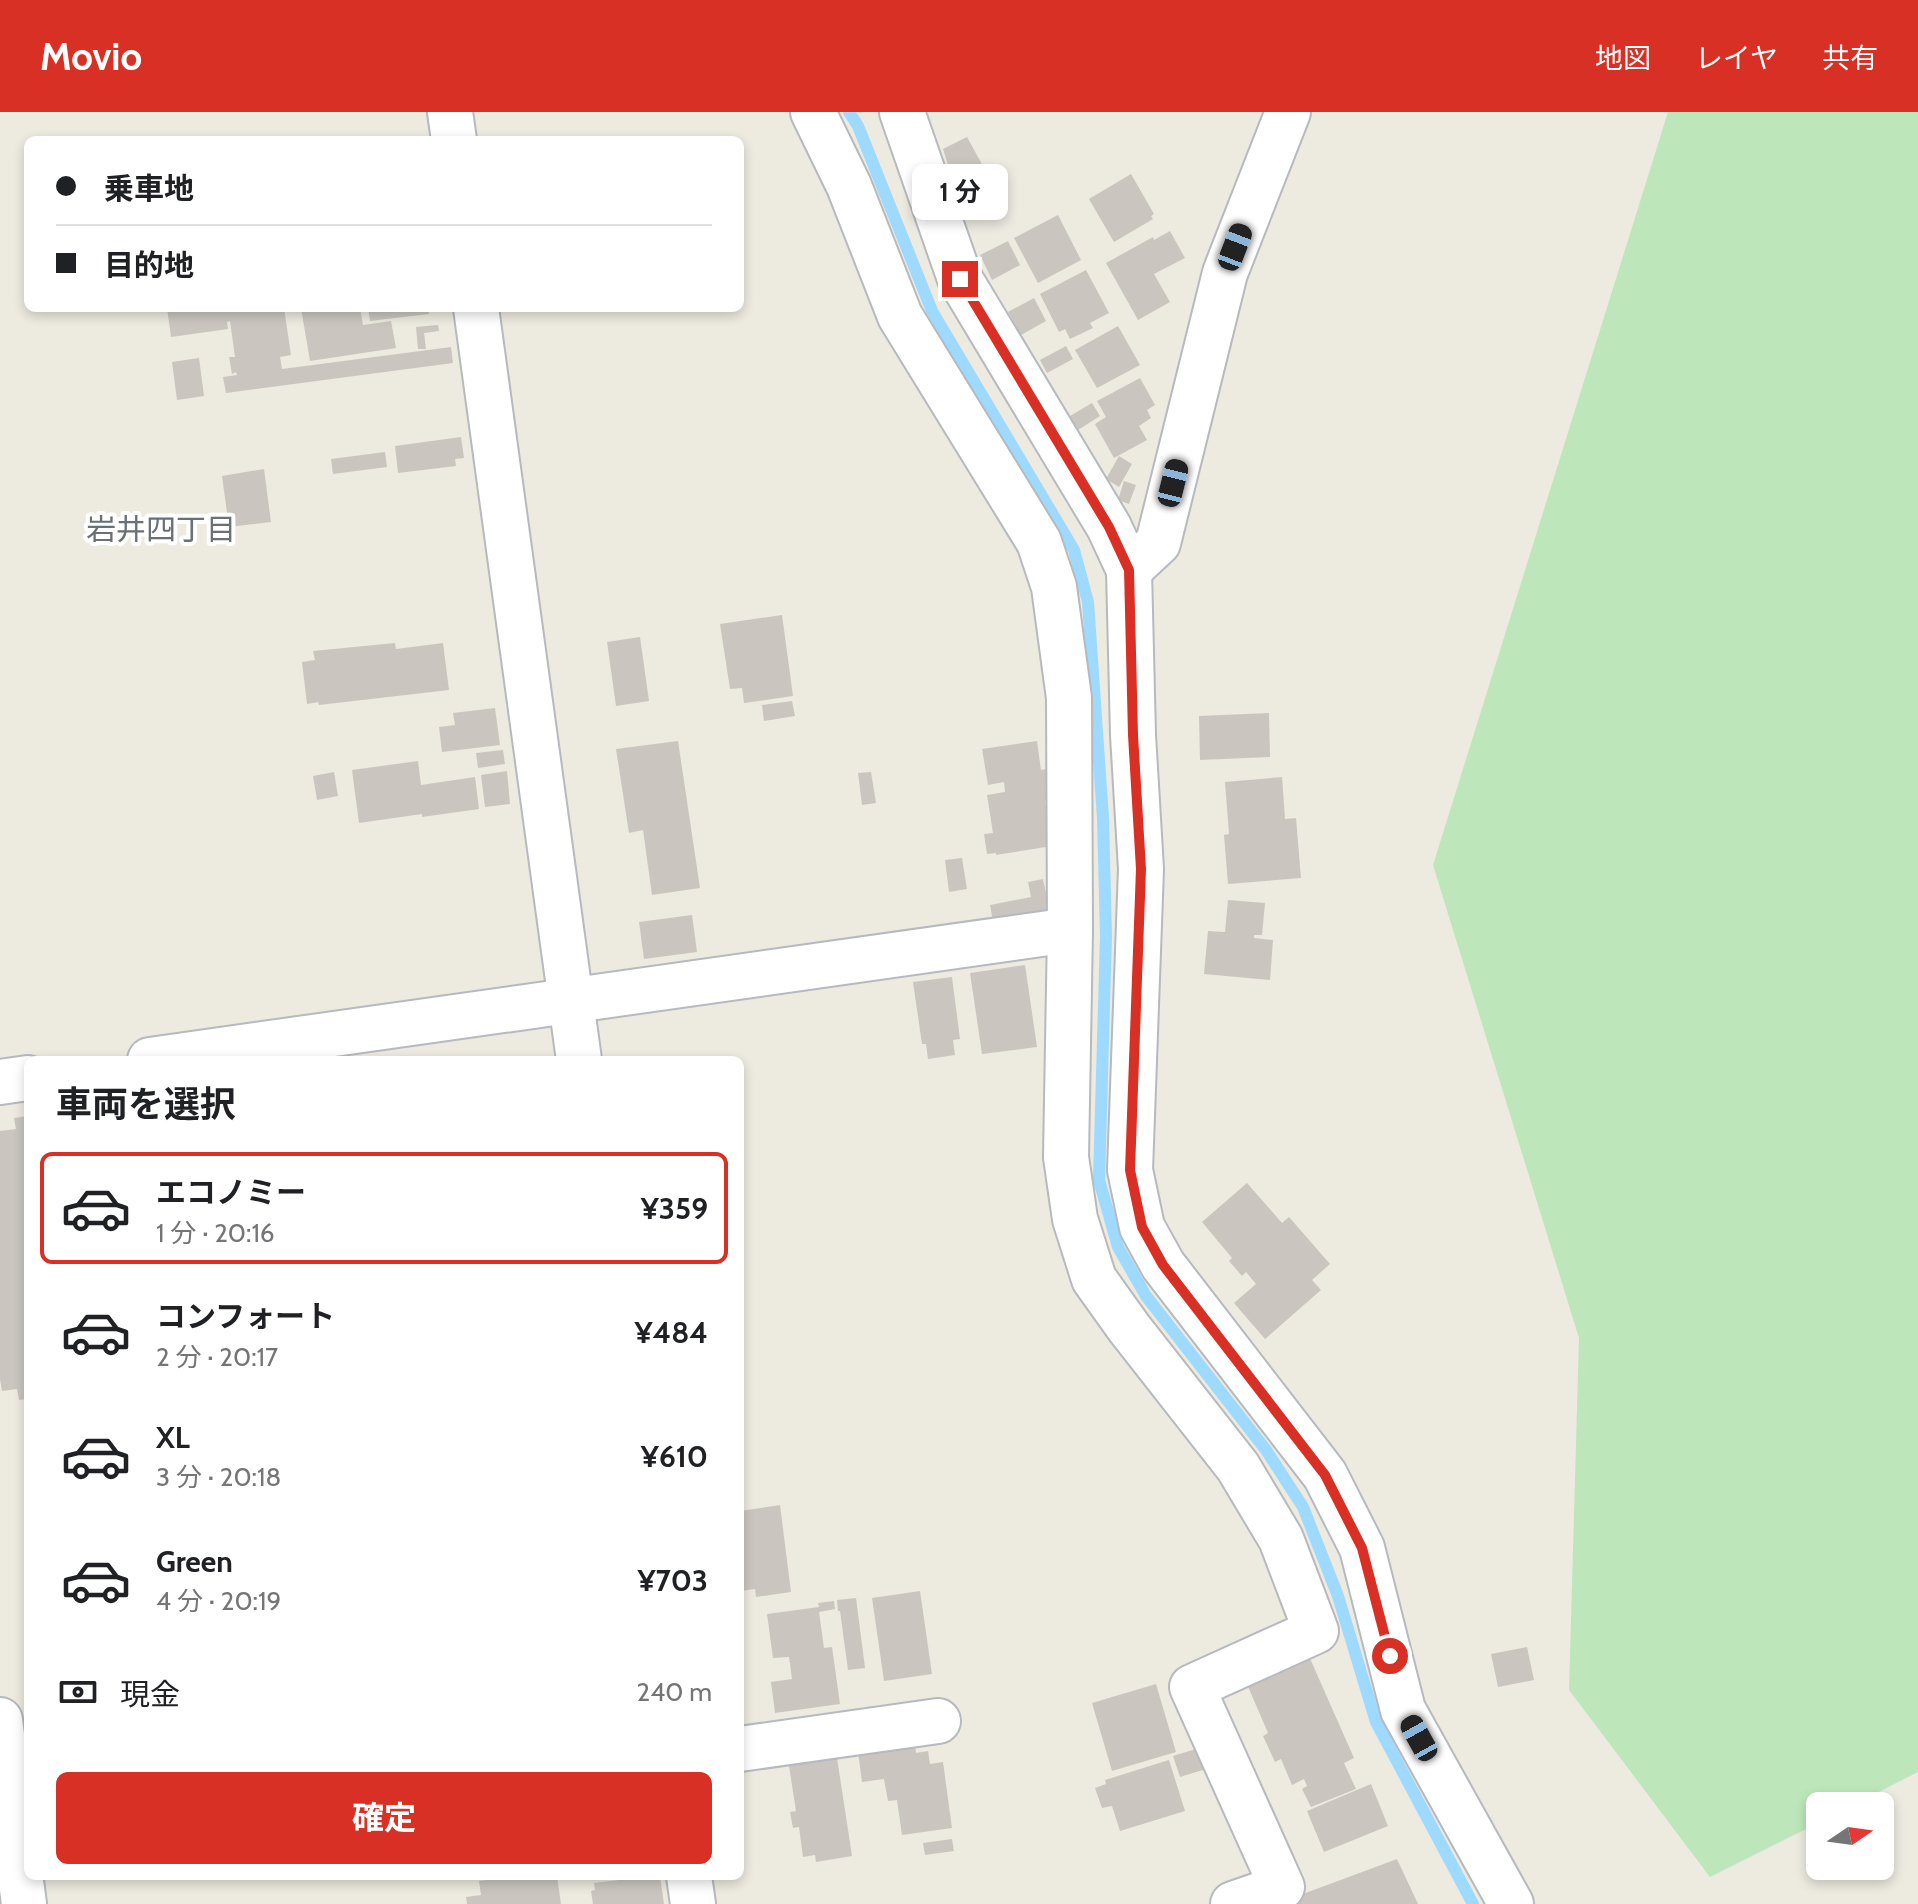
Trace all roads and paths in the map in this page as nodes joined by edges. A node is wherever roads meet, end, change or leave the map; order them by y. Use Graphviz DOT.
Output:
graph roads {
  1 [pos="450,112"];
  2 [pos="813,112"];
  3 [pos="902,112"];
  4 [pos="1288,112"];
  5 [pos="453,136"];
  6 [pos="477,312"];
  7 [pos="1129,570"];
  8 [pos="1070,930"];
  9 [pos="570,1000"];
  10 [pos="178,1056"];
  11 [pos="578,1056"];
  12 [pos="24,1079"];
  13 [pos="0,1082"];
  14 [pos="0,1720"];
  15 [pos="938,1721"];
  16 [pos="744,1748"];
  17 [pos="690,1880"];
  18 [pos="24,1904"];
  19 [pos="693,1904"];
  20 [pos="1233,1904"];
  21 [pos="1511,1904"];
  1 -- 5 [label="street"];
  2 -- 8 [label="street"];
  3 -- 7 [label="street"];
  4 -- 7 [label="street"];
  6 -- 9 [label="street"];
  7 -- 21 [label="street"];
  8 -- 9 [label="street"];
  8 -- 20 [label="street"];
  9 -- 10 [label="street"];
  9 -- 11 [label="street"];
  12 -- 13 [label="street"];
  14 -- 18 [label="street"];
  15 -- 16 [label="street"];
  17 -- 19 [label="street"];
}
